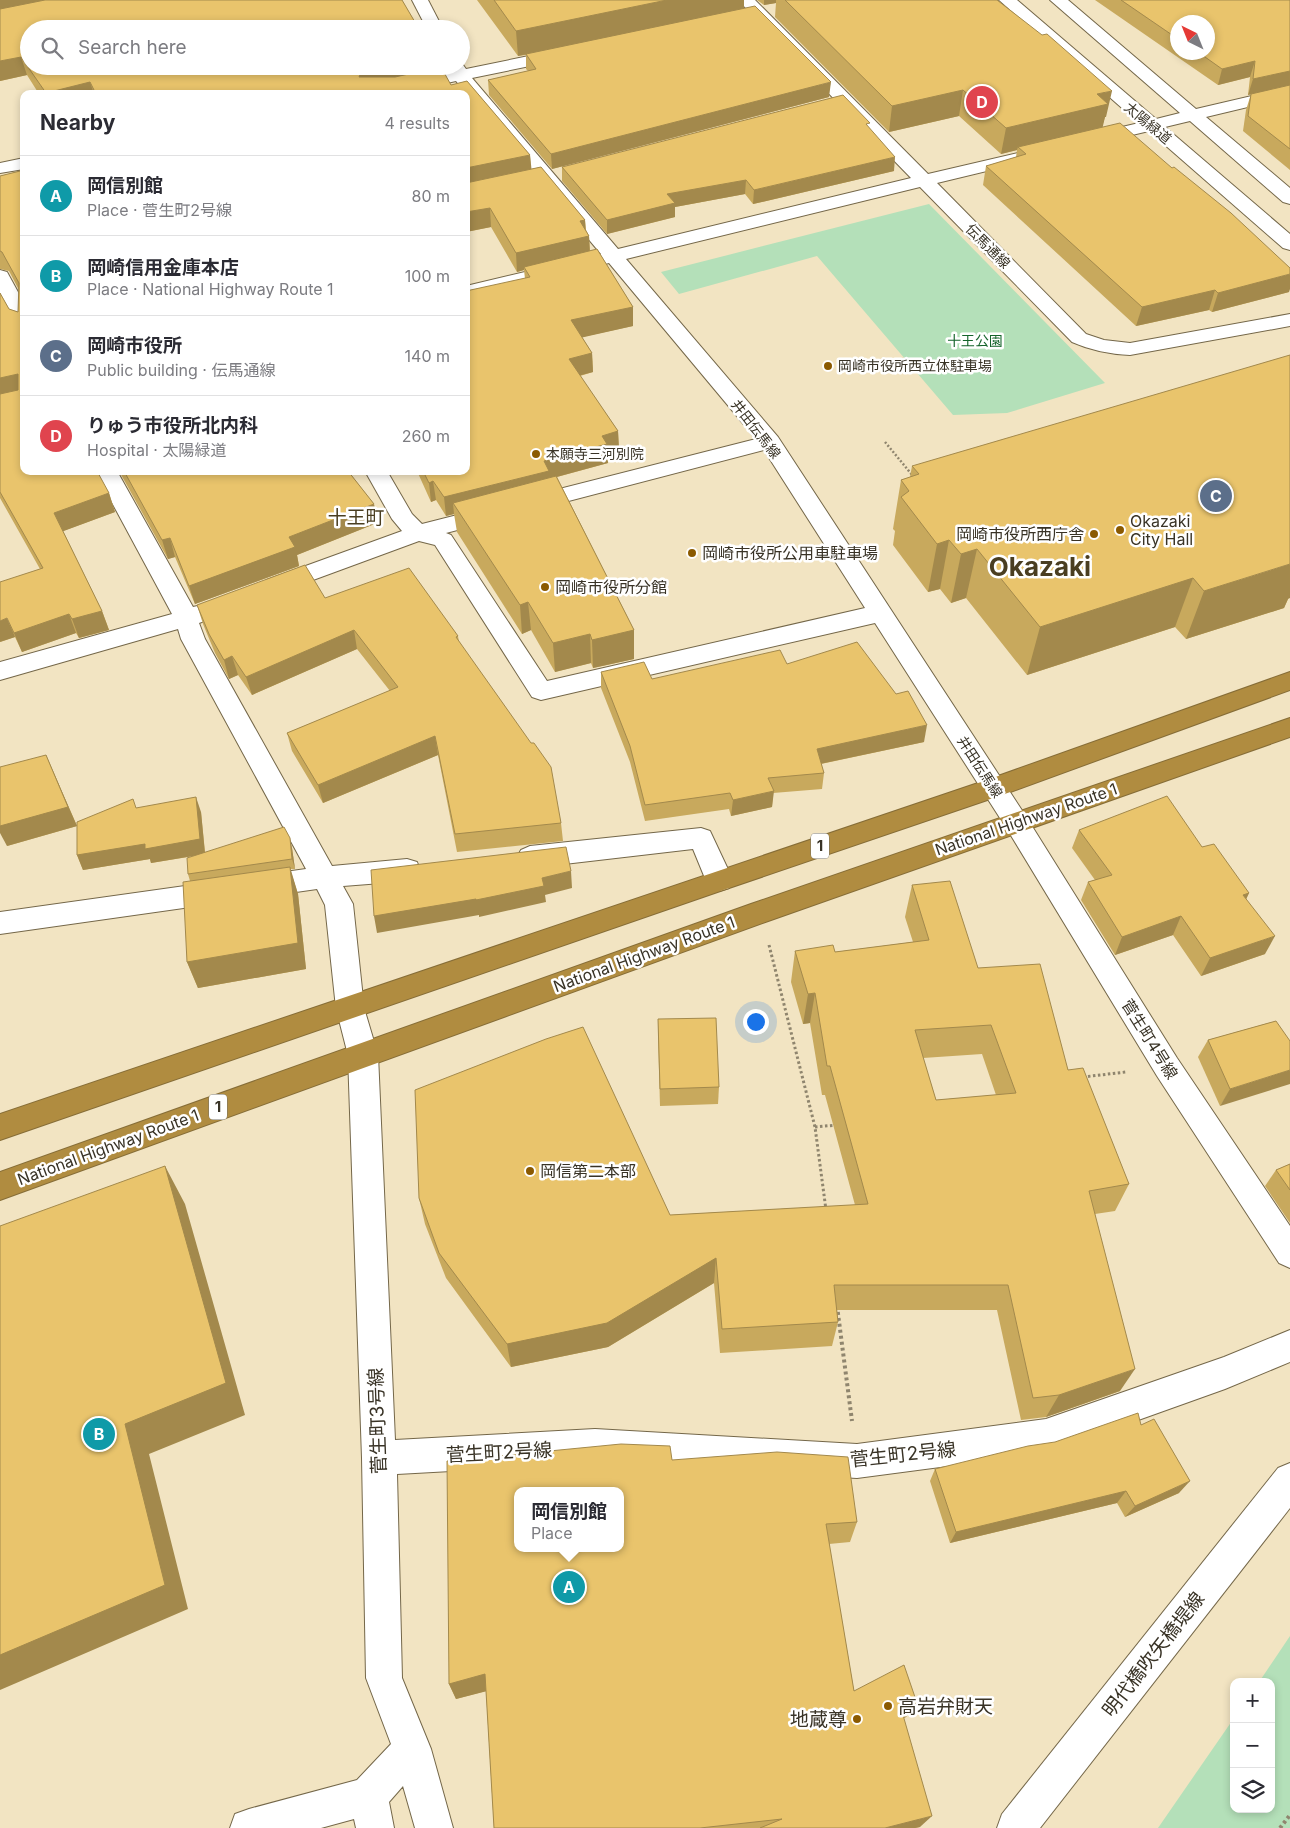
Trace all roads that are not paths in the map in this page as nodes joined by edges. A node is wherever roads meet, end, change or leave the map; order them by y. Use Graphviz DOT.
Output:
graph roads {
  1 [pos="420,0"];
  2 [pos="746,0"];
  3 [pos="1007,0"];
  4 [pos="1058,0"];
  5 [pos="776,10"];
  6 [pos="758,13"];
  7 [pos="739,17"];
  8 [pos="431,20"];
  9 [pos="576,52"];
  10 [pos="470,69"];
  11 [pos="443,75"];
  12 [pos="461,75"];
  13 [pos="386,90"];
  14 [pos="1290,92"];
  15 [pos="844,101"];
  16 [pos="825,106"];
  17 [pos="1195,115"];
  18 [pos="1152,126"];
  19 [pos="1076,144"];
  20 [pos="1047,151"];
  21 [pos="20,164"];
  22 [pos="0,168"];
  23 [pos="923,180"];
  24 [pos="1290,198"];
  25 [pos="1290,244"];
  26 [pos="612,256"];
  27 [pos="5,278"];
  28 [pos="470,291"];
  29 [pos="20,314"];
  30 [pos="1290,320"];
  31 [pos="770,442"];
  32 [pos="108,475"];
  33 [pos="378,475"];
  34 [pos="418,533"];
  35 [pos="260,591"];
  36 [pos="222,605"];
  37 [pos="880,613"];
  38 [pos="185,619"];
  39 [pos="0,671"];
  40 [pos="1290,681"];
  41 [pos="1290,727"];
  42 [pos="993,788"];
  43 [pos="1016,822"];
  44 [pos="507,859"];
  45 [pos="430,867"];
  46 [pos="325,876"];
  47 [pos="720,880"];
  48 [pos="0,923"];
  49 [pos="350,1008"];
  50 [pos="363,1055"];
  51 [pos="0,1127"];
  52 [pos="0,1186"];
  53 [pos="1290,1253"];
  54 [pos="1290,1346"];
  55 [pos="379,1458"];
  56 [pos="1290,1480"];
  57 [pos="412,1749"];
  58 [pos="372,1812"];
  59 [pos="249,1828"];
  60 [pos="434,1828"];
  61 [pos="1016,1828"];
  1 -- 8 [label="street"];
  2 -- 6 [label="street, 伝馬通線"];
  3 -- 18 [label="street, 太陽緑道"];
  4 -- 17 [label="street"];
  5 -- 6 [label="street"];
  6 -- 7 [label="street"];
  6 -- 15 [label="street, 伝馬通線"];
  9 -- 10 [label="street"];
  11 -- 13 [label="street"];
  12 -- 26 [label="street, 井田伝馬線"];
  14 -- 17 [label="street"];
  15 -- 16 [label="street"];
  15 -- 23 [label="street, 伝馬通線"];
  17 -- 18 [label="street"];
  17 -- 24 [label="street"];
  18 -- 19 [label="street"];
  18 -- 25 [label="street, 太陽緑道"];
  20 -- 23 [label="street"];
  21 -- 22 [label="street"];
  23 -- 26 [label="street"];
  23 -- 30 [label="street, 伝馬通線"];
  26 -- 28 [label="street"];
  26 -- 31 [label="street, 井田伝馬線"];
  27 -- 29 [label="street"];
  31 -- 34 [label="street"];
  31 -- 37 [label="street, 井田伝馬線"];
  32 -- 38 [label="street, 菅生町3号線"];
  33 -- 34 [label="street"];
  34 -- 35 [label="street"];
  34 -- 37 [label="street"];
  36 -- 38 [label="street"];
  37 -- 42 [label="street, 井田伝馬線"];
  38 -- 39 [label="street"];
  38 -- 46 [label="street, 菅生町3号線"];
  40 -- 42 [label="highway, 1"];
  41 -- 43 [label="highway, National Highway Route 1 / 1"];
  42 -- 43 [label="street, 井田伝馬線"];
  42 -- 47 [label="highway, 1"];
  43 -- 50 [label="highway, National Highway Route 1 / 1"];
  43 -- 53 [label="street, 菅生町4号線"];
  44 -- 47 [label="street"];
  45 -- 46 [label="street"];
  46 -- 48 [label="street"];
  46 -- 49 [label="street, 菅生町3号線"];
  47 -- 49 [label="highway, 1"];
  49 -- 50 [label="street, 菅生町3号線"];
  49 -- 51 [label="highway, 1"];
  50 -- 52 [label="highway, National Highway Route 1 / 1"];
  50 -- 55 [label="street, 菅生町3号線"];
  54 -- 55 [label="street, 菅生町2号線"];
  55 -- 57 [label="street, 菅生町3号線"];
  56 -- 61 [label="street, 明代橋吹矢橋堤線"];
  57 -- 58 [label="street"];
  57 -- 60 [label="street, 菅生町3号線"];
  58 -- 59 [label="street"];
}
